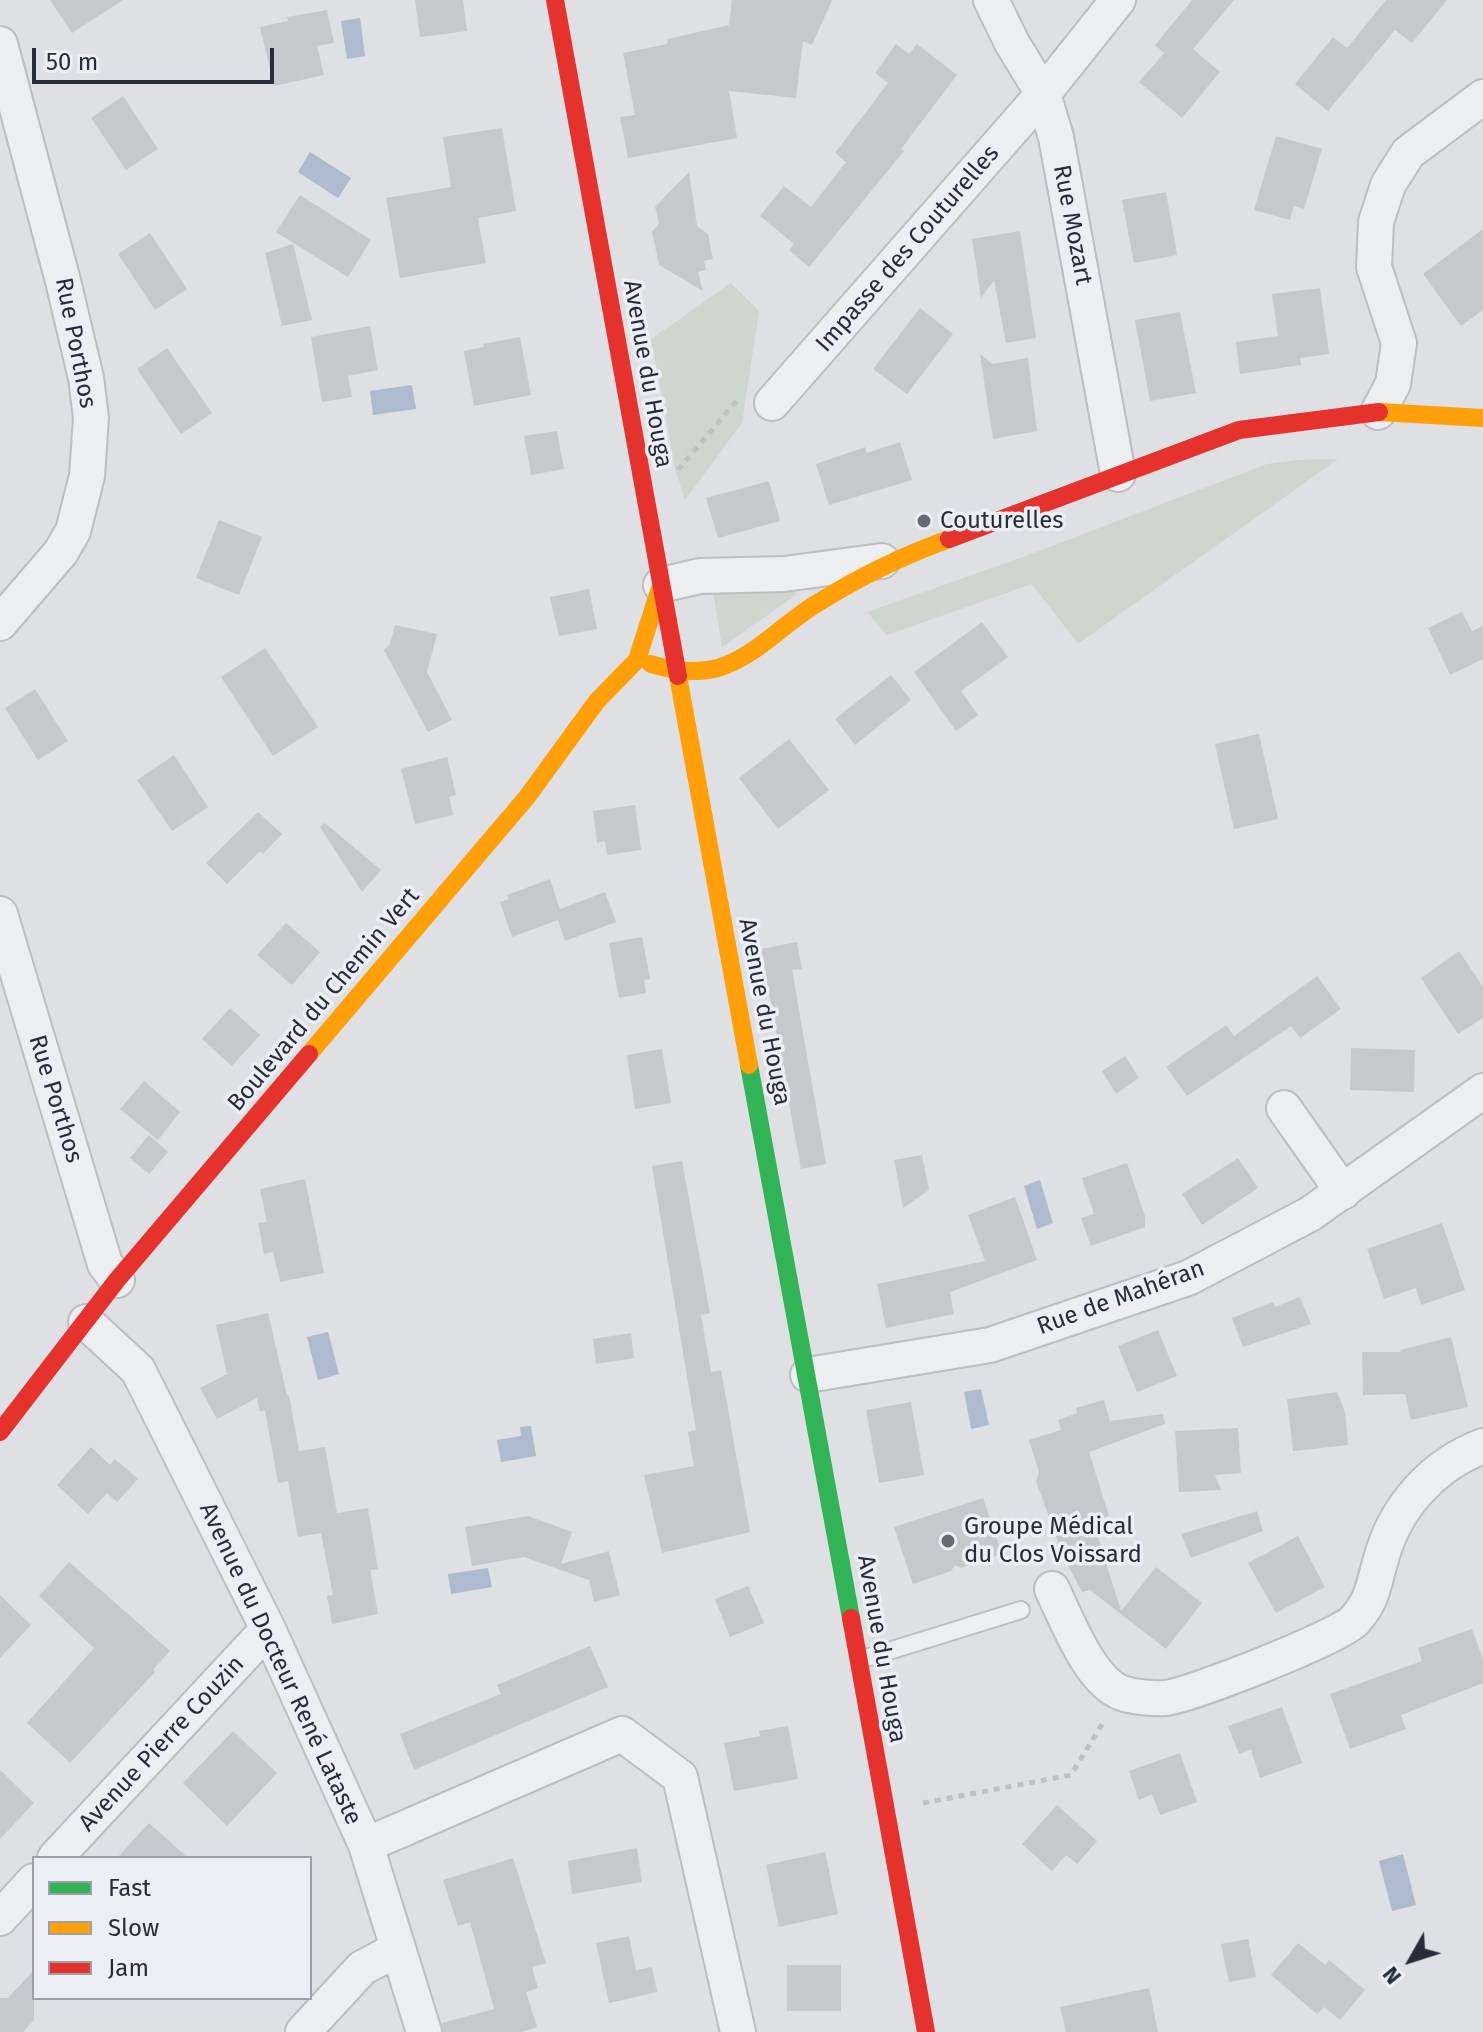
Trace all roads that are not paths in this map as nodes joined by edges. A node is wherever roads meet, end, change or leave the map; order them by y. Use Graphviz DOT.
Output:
graph roads {
  1 [pos="555,0"];
  2 [pos="991,0"];
  3 [pos="1118,0"];
  4 [pos="0,44"];
  5 [pos="1043,94"];
  6 [pos="1483,97"];
  7 [pos="772,403"];
  8 [pos="1378,412"];
  9 [pos="1483,418"];
  10 [pos="1118,474"];
  11 [pos="895,559"];
  12 [pos="661,585"];
  13 [pos="0,623"];
  14 [pos="637,660"];
  15 [pos="677,672"];
  16 [pos="0,914"];
  17 [pos="1483,1091"];
  18 [pos="1284,1108"];
  19 [pos="1343,1192"];
  20 [pos="117,1280"];
  21 [pos="86,1322"];
  22 [pos="808,1375"];
  23 [pos="0,1432"];
  24 [pos="1483,1446"];
  25 [pos="1052,1589"];
  26 [pos="1021,1610"];
  27 [pos="268,1629"];
  28 [pos="859,1660"];
  29 [pos="366,1845"];
  30 [pos="57,1856"];
  31 [pos="32,1883"];
  32 [pos="0,1918"];
  33 [pos="398,1949"];
  34 [pos="303,2032"];
  35 [pos="424,2032"];
  36 [pos="738,2032"];
  37 [pos="926,2032"];
  1 -- 12 [label="main road, Avenue du Houga"];
  2 -- 5 [label="street, Rue Mozart"];
  3 -- 5 [label="street"];
  4 -- 13 [label="street, Rue Porthos"];
  5 -- 7 [label="street, Impasse des Couturelles"];
  5 -- 10 [label="street, Rue Mozart"];
  6 -- 8 [label="street"];
  8 -- 9 [label="main road"];
  8 -- 10 [label="main road"];
  10 -- 11 [label="main road"];
  11 -- 12 [label="street"];
  11 -- 15 [label="main road"];
  12 -- 14 [label="main road, Boulevard du Chemin Vert"];
  12 -- 15 [label="main road, Avenue du Houga"];
  14 -- 15 [label="main road"];
  14 -- 20 [label="main road, Boulevard du Chemin Vert"];
  15 -- 22 [label="main road, Avenue du Houga"];
  16 -- 20 [label="street, Rue Porthos"];
  17 -- 19 [label="street, Rue de Mahéran"];
  18 -- 19 [label="street"];
  19 -- 22 [label="street, Rue de Mahéran"];
  20 -- 21 [label="main road, Boulevard du Chemin Vert"];
  21 -- 23 [label="main road, Boulevard du Chemin Vert"];
  21 -- 27 [label="street, Avenue du Docteur René Lataste"];
  22 -- 28 [label="main road, Avenue du Houga"];
  24 -- 25 [label="street"];
  26 -- 28 [label="lane"];
  27 -- 29 [label="street, Avenue du Docteur René Lataste"];
  27 -- 30 [label="street, Avenue Pierre Couzin"];
  28 -- 37 [label="main road, Avenue du Houga"];
  29 -- 33 [label="street, Avenue du Docteur René Lataste"];
  29 -- 36 [label="street"];
  31 -- 32 [label="street"];
  33 -- 34 [label="street"];
  33 -- 35 [label="street, Avenue du Docteur René Lataste"];
}
